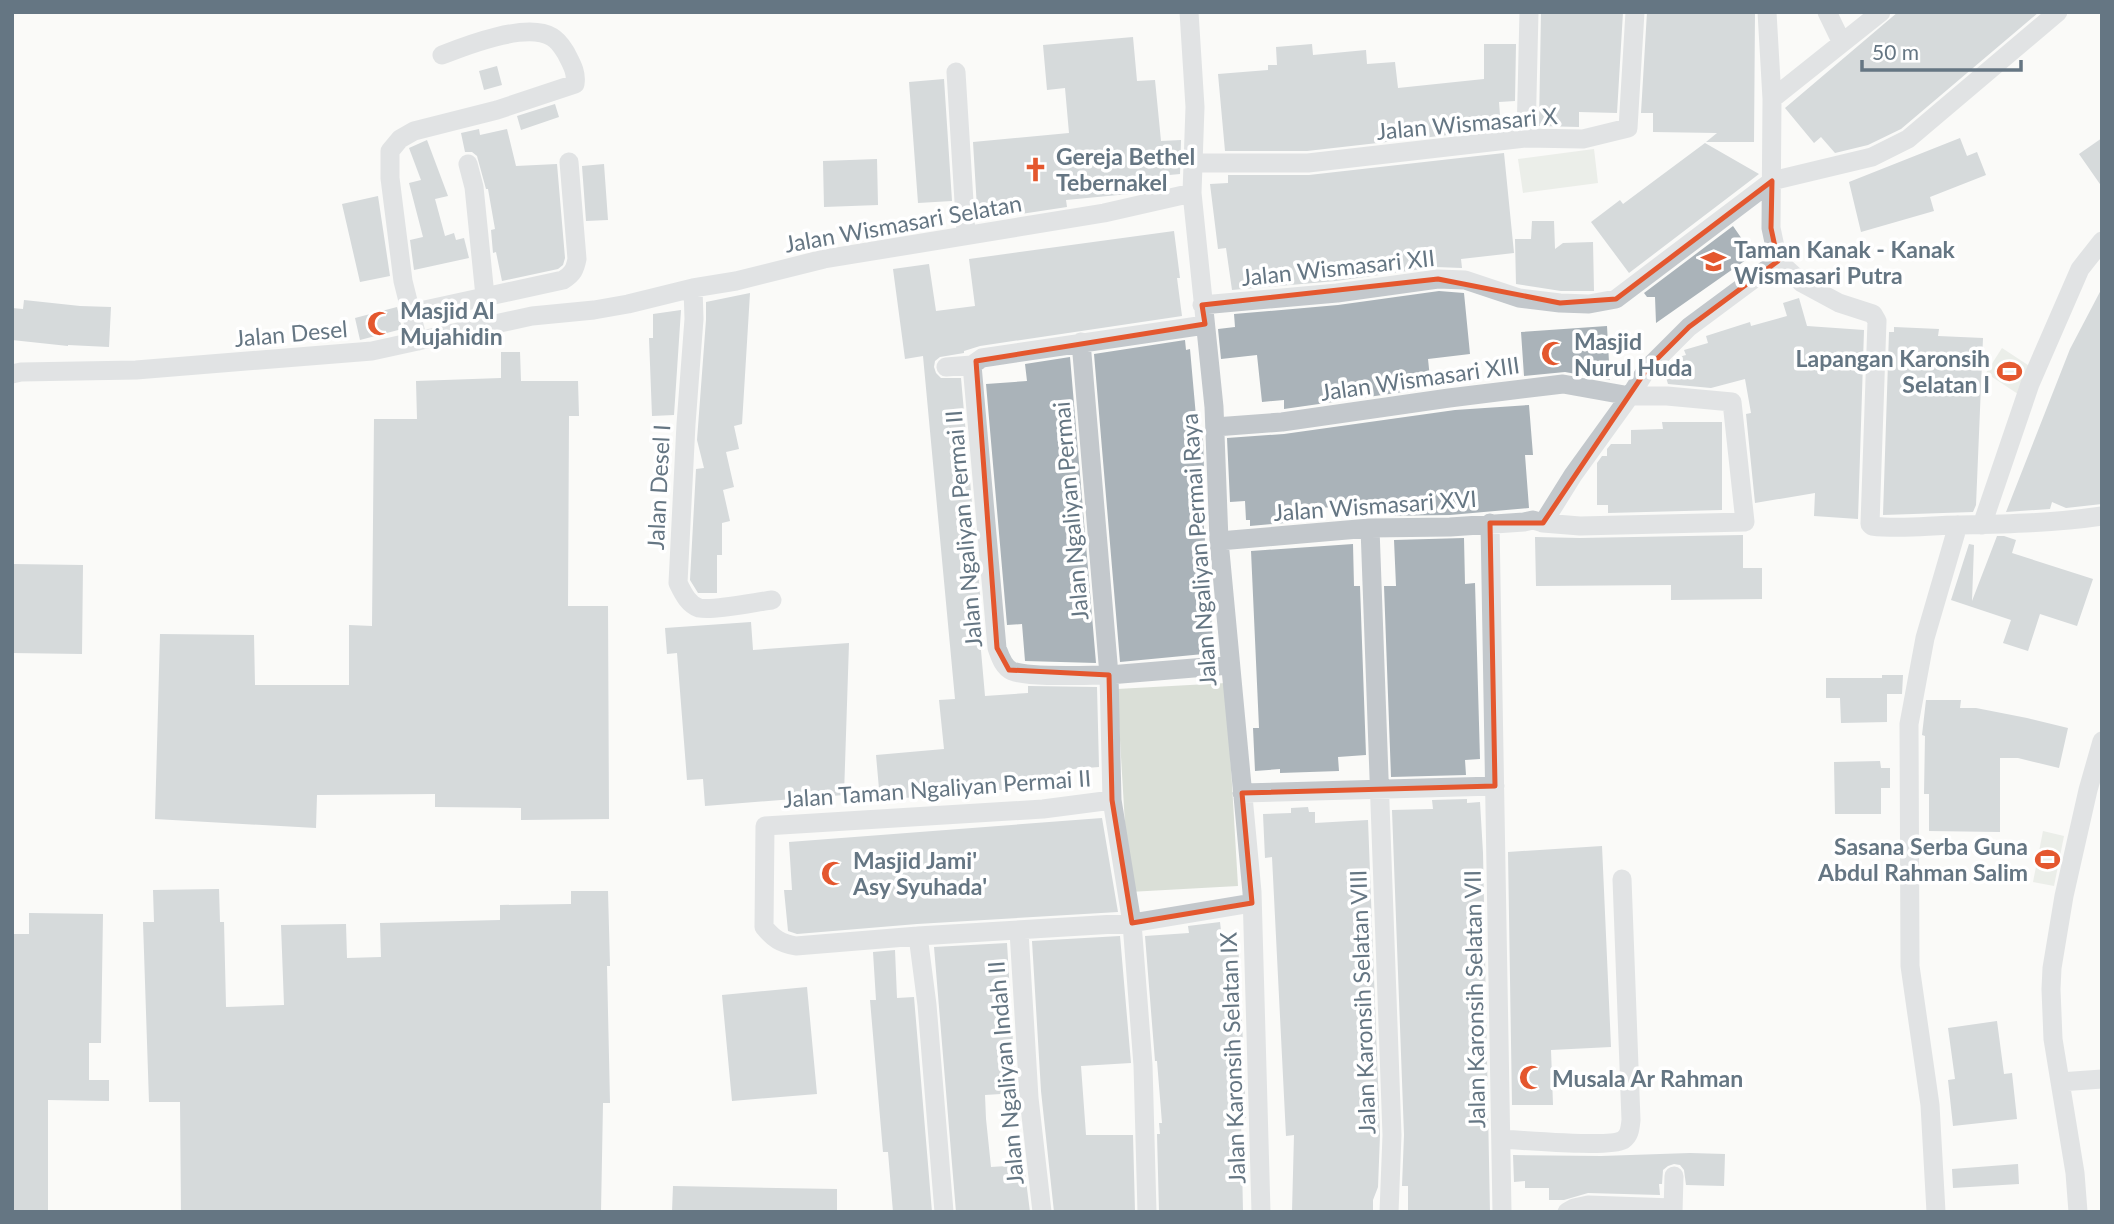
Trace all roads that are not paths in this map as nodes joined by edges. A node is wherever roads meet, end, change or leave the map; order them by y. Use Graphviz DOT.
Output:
graph roads {
  1 [pos="1189,12"];
  2 [pos="1529,12"];
  3 [pos="1635,12"];
  4 [pos="1767,12"];
  5 [pos="1827,12"];
  6 [pos="1881,12"];
  7 [pos="2058,12"];
  8 [pos="1842,43"];
  9 [pos="442,55"];
  10 [pos="956,72"];
  11 [pos="1772,99"];
  12 [pos="1526,138"];
  13 [pos="569,162"];
  14 [pos="1193,163"];
  15 [pos="468,164"];
  16 [pos="1772,181"];
  17 [pos="1192,193"];
  18 [pos="966,234"];
  19 [pos="2102,242"];
  20 [pos="1778,261"];
  21 [pos="693,288"];
  22 [pos="485,296"];
  23 [pos="411,313"];
  24 [pos="1203,315"];
  25 [pos="418,341"];
  26 [pos="1081,342"];
  27 [pos="972,365"];
  28 [pos="946,367"];
  29 [pos="12,374"];
  30 [pos="1630,396"];
  31 [pos="1215,427"];
  32 [pos="2102,516"];
  33 [pos="1538,521"];
  34 [pos="1490,523"];
  35 [pos="1958,525"];
  36 [pos="1982,525"];
  37 [pos="1370,528"];
  38 [pos="1219,541"];
  39 [pos="772,600"];
  40 [pos="1230,665"];
  41 [pos="1108,675"];
  42 [pos="2102,741"];
  43 [pos="1495,786"];
  44 [pos="1378,790"];
  45 [pos="1242,793"];
  46 [pos="1112,800"];
  47 [pos="1622,879"];
  48 [pos="1252,904"];
  49 [pos="1132,923"];
  50 [pos="1019,931"];
  51 [pos="918,936"];
  52 [pos="2102,1079"];
  53 [pos="2060,1082"];
  54 [pos="1501,1139"];
  55 [pos="1674,1176"];
  56 [pos="1673,1210"];
  57 [pos="944,1212"];
  58 [pos="1042,1212"];
  59 [pos="1147,1212"];
  60 [pos="1261,1212"];
  61 [pos="1390,1212"];
  62 [pos="1502,1212"];
  63 [pos="1567,1212"];
  64 [pos="1936,1212"];
  65 [pos="2078,1212"];
  1 -- 14 [label="street"];
  2 -- 12 [label="street"];
  3 -- 12 [label="street, Jalan Wismasari X"];
  4 -- 11 [label="street"];
  5 -- 8 [label="street"];
  6 -- 8 [label="street"];
  7 -- 16 [label="street"];
  8 -- 11 [label="street"];
  9 -- 23 [label="street"];
  10 -- 18 [label="street"];
  11 -- 16 [label="street"];
  12 -- 14 [label="street, Jalan Wismasari X"];
  13 -- 22 [label="street"];
  14 -- 17 [label="street"];
  15 -- 22 [label="street"];
  16 -- 20 [label="street"];
  16 -- 24 [label="street, Jalan Wismasari XII"];
  17 -- 18 [label="street, Jalan Wismasari Selatan"];
  17 -- 24 [label="street, Jalan Ngaliyan Permai Raya"];
  18 -- 21 [label="street, Jalan Wismasari Selatan"];
  19 -- 36 [label="street"];
  20 -- 30 [label="street"];
  20 -- 35 [label="street"];
  21 -- 25 [label="street, Jalan Desel"];
  21 -- 39 [label="street, Jalan Desel I"];
  22 -- 23 [label="street"];
  23 -- 25 [label="street"];
  24 -- 26 [label="street, Jalan Wismasari XII"];
  24 -- 31 [label="street, Jalan Ngaliyan Permai Raya"];
  25 -- 29 [label="street, Jalan Desel"];
  26 -- 27 [label="street, Jalan Wismasari XII"];
  26 -- 41 [label="street, Jalan Ngaliyan Permai"];
  27 -- 28 [label="street, Jalan Wismasari XII"];
  27 -- 41 [label="street, Jalan Ngaliyan Permai II"];
  30 -- 31 [label="street, Jalan Wismasari XIII"];
  30 -- 33 [label="street"];
  30 -- 33 [label="street, Jalan Wismasari XIII"];
  31 -- 38 [label="street, Jalan Ngaliyan Permai Raya"];
  32 -- 36 [label="street"];
  33 -- 34 [label="street, Jalan Wismasari XVI"];
  34 -- 37 [label="street, Jalan Wismasari XVI"];
  34 -- 43 [label="street, Jalan Karonsih Selatan VII"];
  35 -- 36 [label="street"];
  35 -- 64 [label="street"];
  37 -- 38 [label="street, Jalan Wismasari XVI"];
  37 -- 44 [label="street, Jalan Karonsih Selatan VIII"];
  38 -- 40 [label="street, Jalan Ngaliyan Permai Raya"];
  40 -- 41 [label="street, Jalan Ngaliyan Permai II"];
  40 -- 45 [label="street, Jalan Ngaliyan Permai Raya"];
  41 -- 46 [label="street"];
  42 -- 53 [label="street"];
  43 -- 44 [label="street"];
  43 -- 54 [label="street, Jalan Karonsih Selatan VII"];
  44 -- 45 [label="street"];
  44 -- 61 [label="street, Jalan Karonsih Selatan VIII"];
  45 -- 48 [label="street, Jalan Ngaliyan Permai Raya"];
  46 -- 49 [label="street"];
  46 -- 51 [label="street, Jalan Taman Ngaliyan Permai II"];
  47 -- 54 [label="street"];
  48 -- 49 [label="street"];
  48 -- 60 [label="street, Jalan Karonsih Selatan IX"];
  49 -- 50 [label="street"];
  49 -- 59 [label="street"];
  50 -- 51 [label="street"];
  50 -- 58 [label="street, Jalan Ngaliyan Indah II"];
  51 -- 57 [label="street"];
  52 -- 53 [label="street"];
  53 -- 65 [label="street"];
  54 -- 62 [label="street, Jalan Karonsih Selatan VII"];
  55 -- 56 [label="street"];
  56 -- 63 [label="street"];
}
